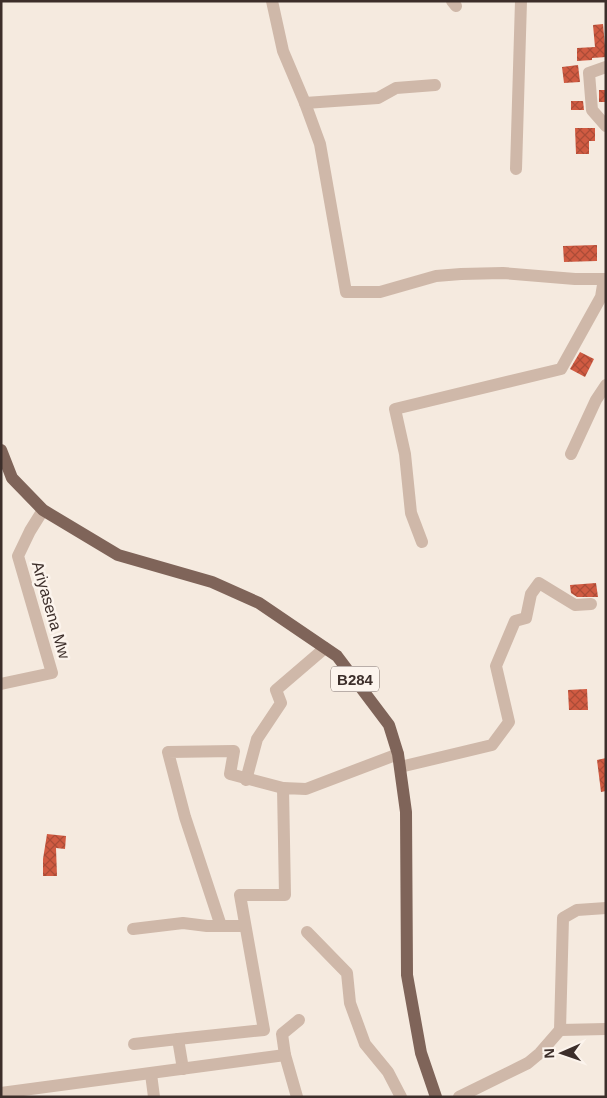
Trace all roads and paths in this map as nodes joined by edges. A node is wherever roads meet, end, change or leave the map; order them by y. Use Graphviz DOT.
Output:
graph roads {
  1 [pos="272,1"];
  2 [pos="521,1"];
  3 [pos="606,67"];
  4 [pos="435,85"];
  5 [pos="305,102"];
  6 [pos="606,126"];
  7 [pos="516,169"];
  8 [pos="605,280"];
  9 [pos="606,385"];
  10 [pos="1,450"];
  11 [pos="572,454"];
  12 [pos="43,510"];
  13 [pos="422,542"];
  14 [pos="591,604"];
  15 [pos="325,648"];
  16 [pos="1,684"];
  17 [pos="399,760"];
  18 [pos="246,780"];
  19 [pos="283,788"];
  20 [pos="606,908"];
  21 [pos="221,926"];
  22 [pos="245,926"];
  23 [pos="133,929"];
  24 [pos="306,932"];
  25 [pos="299,1020"];
  26 [pos="606,1029"];
  27 [pos="560,1030"];
  28 [pos="178,1039"];
  29 [pos="134,1044"];
  30 [pos="285,1056"];
  31 [pos="183,1069"];
  32 [pos="151,1074"];
  33 [pos="65,1091"];
  34 [pos="1,1093"];
  35 [pos="154,1097"];
  36 [pos="297,1097"];
  37 [pos="401,1097"];
  38 [pos="436,1097"];
  39 [pos="459,1097"];
  1 -- 5 [label="street"];
  2 -- 7 [label="street"];
  3 -- 6 [label="street"];
  4 -- 5 [label="street"];
  5 -- 8 [label="street"];
  8 -- 13 [label="street"];
  9 -- 11 [label="street"];
  10 -- 12 [label="main road, B284"];
  12 -- 15 [label="main road, B284"];
  12 -- 16 [label="street, Ariyasena Mw"];
  14 -- 17 [label="street"];
  15 -- 17 [label="main road, B284"];
  15 -- 18 [label="street"];
  17 -- 19 [label="street"];
  17 -- 38 [label="main road, B284"];
  18 -- 19 [label="street"];
  18 -- 21 [label="street"];
  19 -- 22 [label="street"];
  20 -- 27 [label="street"];
  21 -- 22 [label="street"];
  21 -- 23 [label="street"];
  22 -- 28 [label="street"];
  24 -- 37 [label="street"];
  25 -- 30 [label="street"];
  26 -- 27 [label="street"];
  27 -- 39 [label="street"];
  28 -- 29 [label="street"];
  28 -- 31 [label="street"];
  30 -- 31 [label="street"];
  30 -- 36 [label="street"];
  31 -- 32 [label="street"];
  32 -- 33 [label="street"];
  32 -- 35 [label="street"];
  33 -- 34 [label="street"];
}
